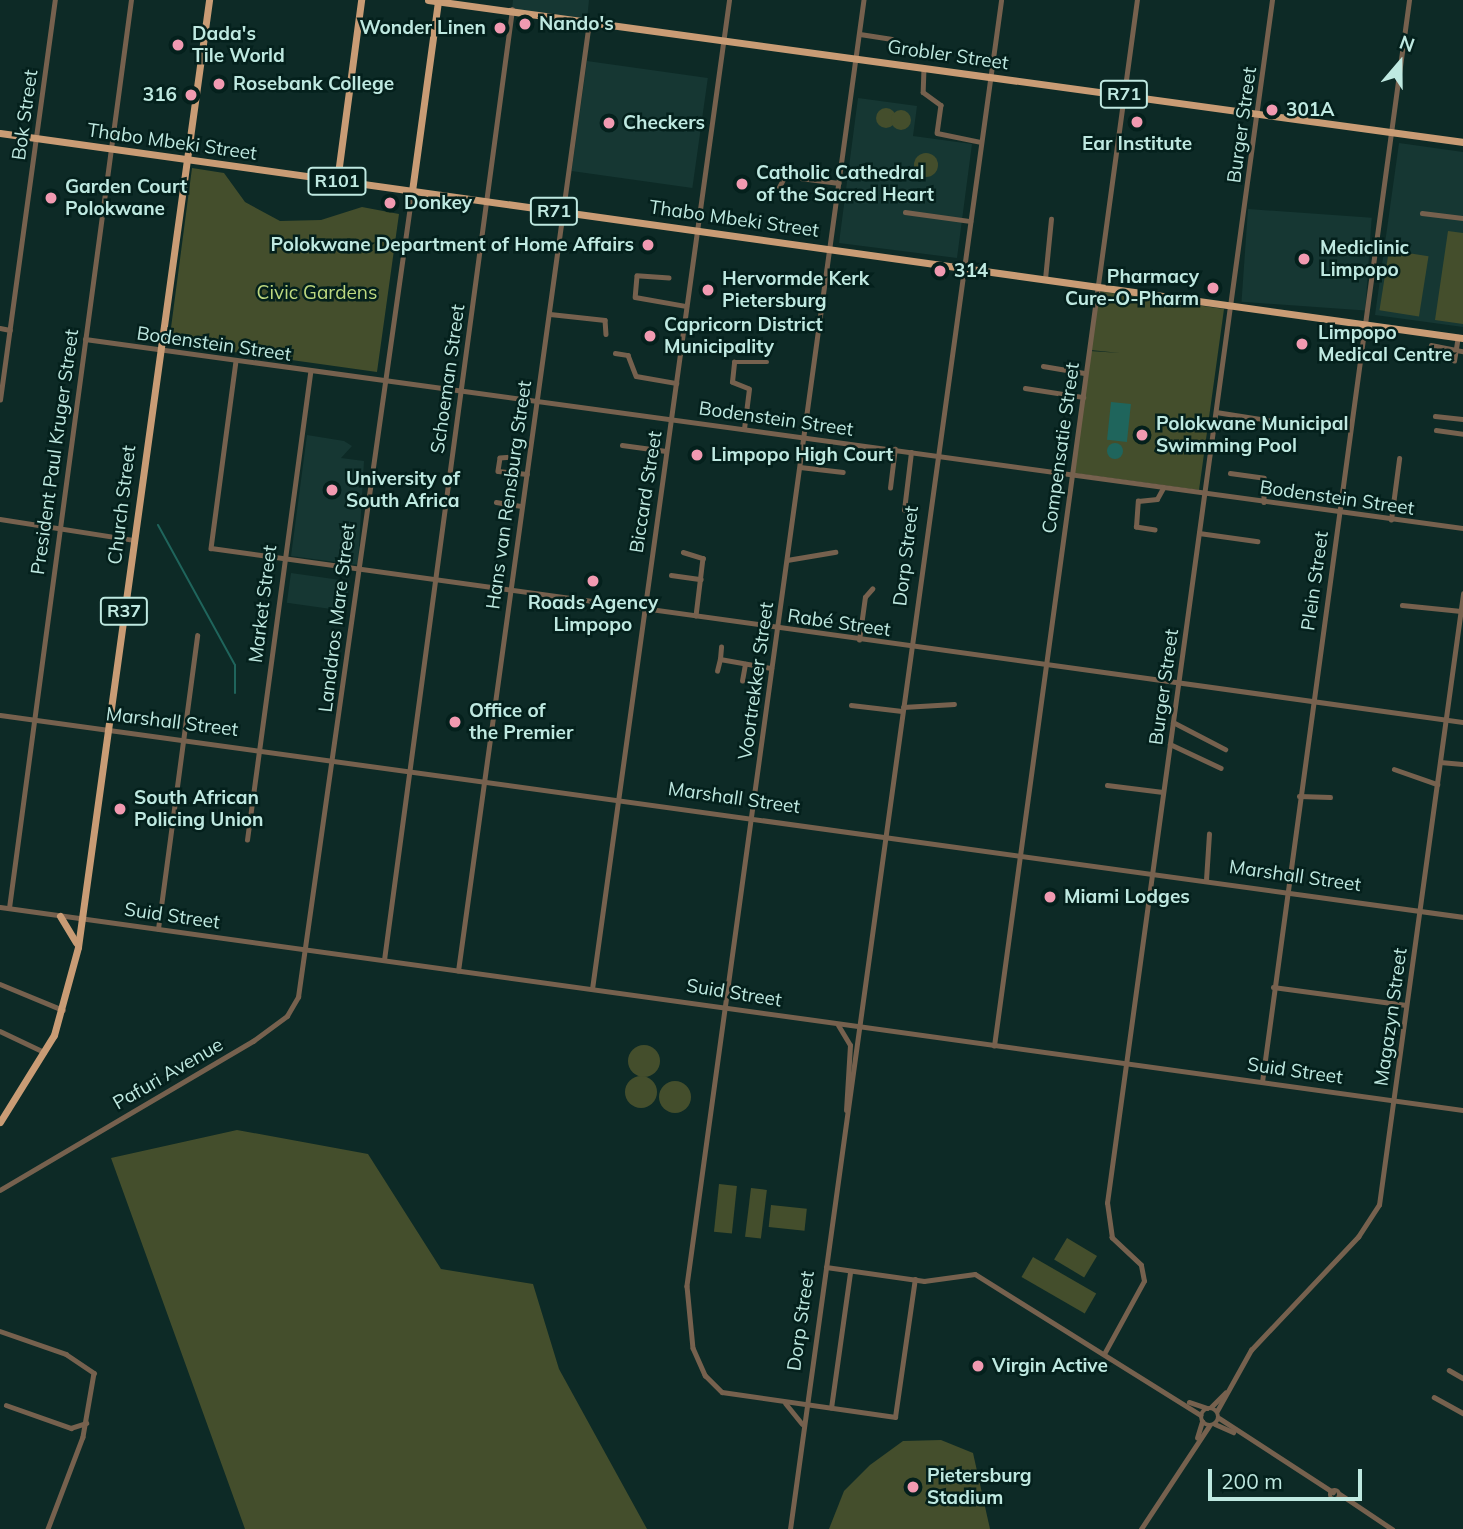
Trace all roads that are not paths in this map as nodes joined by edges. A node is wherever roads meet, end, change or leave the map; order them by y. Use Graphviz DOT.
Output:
graph roads {
  1 [pos="55,0"];
  2 [pos="131,0"];
  3 [pos="209,0"];
  4 [pos="361,0"];
  5 [pos="428,0"];
  6 [pos="729,0"];
  7 [pos="864,0"];
  8 [pos="1001,0"];
  9 [pos="1136,0"];
  10 [pos="1272,0"];
  11 [pos="1409,0"];
  12 [pos="438,1"];
  13 [pos="513,10"];
  14 [pos="589,22"];
  15 [pos="860,34"];
  16 [pos="892,39"];
  17 [pos="723,40"];
  18 [pos="857,59"];
  19 [pos="924,68"];
  20 [pos="990,77"];
  21 [pos="1123,94"];
  22 [pos="1257,114"];
  23 [pos="1391,132"];
  24 [pos="0,133"];
  25 [pos="36,139"];
  26 [pos="981,142"];
  27 [pos="1463,142"];
  28 [pos="110,149"];
  29 [pos="186,159"];
  30 [pos="337,181"];
  31 [pos="839,183"];
  32 [pos="778,189"];
  33 [pos="412,191"];
  34 [pos="488,201"];
  35 [pos="562,212"];
  36 [pos="905,212"];
  37 [pos="1422,214"];
  38 [pos="1463,218"];
  39 [pos="1051,219"];
  40 [pos="970,221"];
  41 [pos="695,228"];
  42 [pos="829,248"];
  43 [pos="963,268"];
  44 [pos="669,278"];
  45 [pos="1045,279"];
  46 [pos="1098,287"];
  47 [pos="1231,305"];
  48 [pos="686,306"];
  49 [pos="550,314"];
  50 [pos="1365,324"];
  51 [pos="0,328"];
  52 [pos="10,330"];
  53 [pos="606,334"];
  54 [pos="1460,338"];
  55 [pos="85,339"];
  56 [pos="1431,345"];
  57 [pos="159,349"];
  58 [pos="1456,350"];
  59 [pos="1463,351"];
  60 [pos="615,353"];
  61 [pos="236,361"];
  62 [pos="1454,361"];
  63 [pos="767,362"];
  64 [pos="1043,366"];
  65 [pos="310,371"];
  66 [pos="1085,373"];
  67 [pos="382,381"];
  68 [pos="676,383"];
  69 [pos="1025,388"];
  70 [pos="462,389"];
  71 [pos="1083,397"];
  72 [pos="0,400"];
  73 [pos="537,400"];
  74 [pos="1216,412"];
  75 [pos="1435,416"];
  76 [pos="672,418"];
  77 [pos="1463,419"];
  78 [pos="1279,422"];
  79 [pos="744,429"];
  80 [pos="1436,430"];
  81 [pos="1463,434"];
  82 [pos="804,438"];
  83 [pos="622,444"];
  84 [pos="895,449"];
  85 [pos="666,451"];
  86 [pos="911,452"];
  87 [pos="936,456"];
  88 [pos="513,457"];
  89 [pos="1399,460"];
  90 [pos="800,467"];
  91 [pos="843,472"];
  92 [pos="1230,473"];
  93 [pos="527,474"];
  94 [pos="1072,474"];
  95 [pos="890,488"];
  96 [pos="1163,488"];
  97 [pos="1204,494"];
  98 [pos="496,502"];
  99 [pos="1264,502"];
  100 [pos="522,506"];
  101 [pos="904,510"];
  102 [pos="1338,513"];
  103 [pos="0,519"];
  104 [pos="1391,520"];
  105 [pos="59,528"];
  106 [pos="1463,528"];
  107 [pos="1155,530"];
  108 [pos="1199,533"];
  109 [pos="134,540"];
  110 [pos="1257,541"];
  111 [pos="683,552"];
  112 [pos="835,552"];
  113 [pos="285,558"];
  114 [pos="787,560"];
  115 [pos="360,570"];
  116 [pos="671,575"];
  117 [pos="701,579"];
  118 [pos="433,581"];
  119 [pos="872,589"];
  120 [pos="509,592"];
  121 [pos="1463,594"];
  122 [pos="1402,605"];
  123 [pos="643,610"];
  124 [pos="1461,611"];
  125 [pos="696,616"];
  126 [pos="777,629"];
  127 [pos="197,636"];
  128 [pos="859,640"];
  129 [pos="721,647"];
  130 [pos="910,647"];
  131 [pos="720,659"];
  132 [pos="745,664"];
  133 [pos="1045,666"];
  134 [pos="771,668"];
  135 [pos="717,671"];
  136 [pos="742,681"];
  137 [pos="1178,684"];
  138 [pos="1312,702"];
  139 [pos="954,704"];
  140 [pos="851,705"];
  141 [pos="902,709"];
  142 [pos="0,715"];
  143 [pos="33,719"];
  144 [pos="1446,720"];
  145 [pos="1173,722"];
  146 [pos="1463,722"];
  147 [pos="108,730"];
  148 [pos="182,739"];
  149 [pos="1170,744"];
  150 [pos="1225,749"];
  151 [pos="260,750"];
  152 [pos="332,759"];
  153 [pos="1440,762"];
  154 [pos="1463,764"];
  155 [pos="1221,768"];
  156 [pos="409,769"];
  157 [pos="1394,769"];
  158 [pos="484,778"];
  159 [pos="1437,784"];
  160 [pos="1107,785"];
  161 [pos="1163,792"];
  162 [pos="1299,796"];
  163 [pos="1330,797"];
  164 [pos="618,800"];
  165 [pos="753,816"];
  166 [pos="1209,834"];
  167 [pos="884,836"];
  168 [pos="247,840"];
  169 [pos="1018,855"];
  170 [pos="1152,873"];
  171 [pos="1206,880"];
  172 [pos="1286,890"];
  173 [pos="0,906"];
  174 [pos="9,908"];
  175 [pos="1420,911"];
  176 [pos="60,916"];
  177 [pos="1463,916"];
  178 [pos="82,919"];
  179 [pos="158,929"];
  180 [pos="78,947"];
  181 [pos="308,949"];
  182 [pos="384,960"];
  183 [pos="458,971"];
  184 [pos="0,984"];
  185 [pos="1273,987"];
  186 [pos="592,989"];
  187 [pos="1406,1005"];
  188 [pos="726,1007"];
  189 [pos="64,1010"];
  190 [pos="838,1025"];
  191 [pos="860,1028"];
  192 [pos="0,1031"];
  193 [pos="994,1046"];
  194 [pos="45,1053"];
  195 [pos="1126,1064"];
  196 [pos="1262,1083"];
  197 [pos="1394,1101"];
  198 [pos="1463,1110"];
  199 [pos="847,1117"];
  200 [pos="1,1118"];
  201 [pos="0,1190"];
  202 [pos="825,1267"];
  203 [pos="850,1272"];
  204 [pos="915,1279"];
  205 [pos="0,1331"];
  206 [pos="1104,1354"];
  207 [pos="1449,1370"];
  208 [pos="1463,1378"];
  209 [pos="1227,1390"];
  210 [pos="1434,1397"];
  211 [pos="1182,1399"];
  212 [pos="785,1403"];
  213 [pos="6,1405"];
  214 [pos="805,1406"];
  215 [pos="831,1408"];
  216 [pos="1209,1408"];
  217 [pos="1217,1411"];
  218 [pos="1463,1413"];
  219 [pos="1201,1415"];
  220 [pos="1219,1418"];
  221 [pos="1202,1422"];
  222 [pos="87,1423"];
  223 [pos="802,1424"];
  224 [pos="1215,1424"];
  225 [pos="1209,1426"];
  226 [pos="1240,1434"];
  227 [pos="1195,1442"];
  228 [pos="48,1529"];
  229 [pos="790,1529"];
  230 [pos="1141,1529"];
  231 [pos="1392,1529"];
  1 -- 25 [label="street, Bok Street"];
  2 -- 28 [label="street, President Paul Kruger Street"];
  3 -- 29 [label="main road, Church Street / R37"];
  4 -- 30 [label="main road, R101"];
  5 -- 12 [label="main road, Grobler Street / R71"];
  6 -- 17 [label="street, Biccard Street"];
  7 -- 15 [label="street, Voortrekker Street"];
  8 -- 20 [label="street, Dorp Street"];
  9 -- 21 [label="street, Compensatie Street"];
  10 -- 22 [label="street, Burger Street"];
  11 -- 23 [label="street, Plein Street"];
  12 -- 13 [label="main road, Grobler Street / R71"];
  12 -- 33 [label="main road, Landdros Mare Street"];
  13 -- 14 [label="main road, Grobler Street / R71"];
  13 -- 34 [label="street, Schoeman Street"];
  14 -- 17 [label="main road, Grobler Street / R71"];
  14 -- 35 [label="street, Hans van Rensburg Street"];
  15 -- 16 [label="street"];
  15 -- 18 [label="street, Voortrekker Street"];
  17 -- 18 [label="main road, Grobler Street / R71"];
  17 -- 41 [label="street, Biccard Street"];
  18 -- 19 [label="main road, Grobler Street / R71"];
  18 -- 31 [label="street, Voortrekker Street"];
  19 -- 20 [label="main road, Grobler Street / R71"];
  19 -- 26 [label="street"];
  20 -- 21 [label="main road, Grobler Street / R71"];
  20 -- 26 [label="street, Dorp Street"];
  21 -- 22 [label="main road, Grobler Street / R71"];
  21 -- 46 [label="street, Compensatie Street"];
  22 -- 23 [label="main road, Grobler Street / R71"];
  22 -- 47 [label="street, Burger Street"];
  23 -- 27 [label="main road, Grobler Street / R71"];
  23 -- 50 [label="street, Plein Street"];
  24 -- 25 [label="main road, Thabo Mbeki Street / R101"];
  25 -- 28 [label="main road, Thabo Mbeki Street / R101"];
  25 -- 52 [label="street, Bok Street"];
  26 -- 40 [label="street, Dorp Street"];
  28 -- 29 [label="main road, Thabo Mbeki Street / R101"];
  28 -- 55 [label="street, President Paul Kruger Street"];
  29 -- 30 [label="main road, Thabo Mbeki Street / R101"];
  29 -- 57 [label="main road, Church Street / R37"];
  30 -- 33 [label="main road, Thabo Mbeki Street / R101"];
  31 -- 32 [label="street"];
  31 -- 42 [label="street, Voortrekker Street"];
  33 -- 34 [label="main road, Thabo Mbeki Street / R71"];
  33 -- 67 [label="street, Landdros Mare Street"];
  34 -- 35 [label="main road, Thabo Mbeki Street / R71"];
  34 -- 70 [label="street, Schoeman Street"];
  35 -- 41 [label="main road, Thabo Mbeki Street / R71"];
  35 -- 49 [label="street, Hans van Rensburg Street"];
  36 -- 40 [label="street"];
  37 -- 38 [label="street"];
  39 -- 45 [label="street"];
  40 -- 43 [label="street, Dorp Street"];
  41 -- 42 [label="main road, Thabo Mbeki Street / R71"];
  41 -- 48 [label="street, Biccard Street"];
  42 -- 43 [label="main road, Thabo Mbeki Street / R71"];
  42 -- 82 [label="street, Voortrekker Street"];
  43 -- 45 [label="main road, Thabo Mbeki Street / R71"];
  43 -- 87 [label="street, Dorp Street"];
  44 -- 48 [label="street"];
  45 -- 46 [label="main road, Thabo Mbeki Street / R71"];
  46 -- 47 [label="main road, Thabo Mbeki Street / R71"];
  46 -- 66 [label="street, Compensatie Street"];
  47 -- 50 [label="main road, Thabo Mbeki Street / R71"];
  47 -- 74 [label="street, Burger Street"];
  48 -- 68 [label="street, Biccard Street"];
  49 -- 53 [label="street"];
  49 -- 73 [label="street, Hans van Rensburg Street"];
  50 -- 54 [label="main road, Thabo Mbeki Street / R71"];
  50 -- 102 [label="street, Plein Street"];
  51 -- 52 [label="street"];
  52 -- 72 [label="street, Bok Street"];
  54 -- 58 [label="street"];
  55 -- 57 [label="street, Bodenstein Street"];
  55 -- 105 [label="street, President Paul Kruger Street"];
  56 -- 58 [label="street"];
  57 -- 61 [label="street, Bodenstein Street"];
  57 -- 109 [label="main road, Church Street / R37"];
  58 -- 59 [label="street"];
  58 -- 62 [label="street"];
  60 -- 68 [label="street"];
  61 -- 65 [label="street, Bodenstein Street"];
  61 -- 113 [label="street, Rabé Street"];
  63 -- 79 [label="street"];
  64 -- 66 [label="street"];
  65 -- 67 [label="street, Bodenstein Street"];
  65 -- 113 [label="street, Market Street"];
  66 -- 71 [label="street, Compensatie Street"];
  67 -- 70 [label="street, Bodenstein Street"];
  67 -- 115 [label="street, Landdros Mare Street"];
  68 -- 76 [label="street, Biccard Street"];
  69 -- 71 [label="street"];
  70 -- 73 [label="street, Bodenstein Street"];
  70 -- 118 [label="street, Schoeman Street"];
  71 -- 94 [label="street, Compensatie Street"];
  73 -- 76 [label="street, Bodenstein Street"];
  73 -- 93 [label="street, Hans van Rensburg Street"];
  74 -- 78 [label="street"];
  74 -- 97 [label="street, Burger Street"];
  75 -- 77 [label="street"];
  76 -- 79 [label="street, Bodenstein Street"];
  76 -- 85 [label="street, Biccard Street"];
  79 -- 82 [label="street, Bodenstein Street"];
  80 -- 81 [label="street"];
  82 -- 84 [label="street, Bodenstein Street"];
  82 -- 90 [label="street, Voortrekker Street"];
  83 -- 85 [label="street"];
  84 -- 86 [label="street, Bodenstein Street"];
  84 -- 95 [label="street"];
  85 -- 123 [label="street, Biccard Street"];
  86 -- 87 [label="street, Bodenstein Street"];
  86 -- 101 [label="street"];
  87 -- 94 [label="street, Bodenstein Street"];
  87 -- 130 [label="street, Dorp Street"];
  88 -- 93 [label="street"];
  89 -- 104 [label="street"];
  90 -- 91 [label="street"];
  90 -- 114 [label="street, Voortrekker Street"];
  92 -- 99 [label="street"];
  93 -- 100 [label="street, Hans van Rensburg Street"];
  94 -- 96 [label="street, Bodenstein Street"];
  94 -- 133 [label="street, Compensatie Street"];
  96 -- 97 [label="street, Bodenstein Street"];
  96 -- 107 [label="street"];
  97 -- 99 [label="street, Bodenstein Street"];
  97 -- 108 [label="street, Burger Street"];
  98 -- 100 [label="street"];
  99 -- 102 [label="street, Bodenstein Street"];
  100 -- 120 [label="street, Hans van Rensburg Street"];
  102 -- 104 [label="street, Bodenstein Street"];
  102 -- 138 [label="street, Plein Street"];
  103 -- 105 [label="street"];
  104 -- 106 [label="street, Bodenstein Street"];
  105 -- 109 [label="street"];
  105 -- 143 [label="street, President Paul Kruger Street"];
  108 -- 110 [label="street"];
  108 -- 137 [label="street, Burger Street"];
  109 -- 147 [label="main road, Church Street / R37"];
  111 -- 117 [label="street"];
  112 -- 114 [label="street"];
  113 -- 115 [label="street, Rabé Street"];
  113 -- 151 [label="street, Market Street"];
  114 -- 126 [label="street, Voortrekker Street"];
  115 -- 118 [label="street, Rabé Street"];
  115 -- 152 [label="street, Landdros Mare Street"];
  116 -- 117 [label="street"];
  117 -- 125 [label="street"];
  118 -- 120 [label="street, Rabé Street"];
  118 -- 156 [label="street, Schoeman Street"];
  119 -- 128 [label="street"];
  120 -- 123 [label="street, Rabé Street"];
  120 -- 158 [label="street, Hans van Rensburg Street"];
  121 -- 124 [label="street, Magazyn Street"];
  122 -- 124 [label="street"];
  123 -- 125 [label="street, Rabé Street"];
  123 -- 164 [label="street, Biccard Street"];
  124 -- 144 [label="street, Magazyn Street"];
  125 -- 126 [label="street, Rabé Street"];
  126 -- 128 [label="street, Rabé Street"];
  126 -- 134 [label="street, Voortrekker Street"];
  127 -- 148 [label="street"];
  128 -- 130 [label="street, Rabé Street"];
  129 -- 131 [label="street"];
  130 -- 133 [label="street, Rabé Street"];
  130 -- 141 [label="street, Dorp Street"];
  131 -- 132 [label="street"];
  131 -- 135 [label="street"];
  132 -- 134 [label="street"];
  132 -- 136 [label="street"];
  133 -- 137 [label="street, Rabé Street"];
  133 -- 169 [label="street, Compensatie Street"];
  134 -- 165 [label="street, Voortrekker Street"];
  137 -- 138 [label="street, Rabé Street"];
  137 -- 145 [label="street, Burger Street"];
  138 -- 144 [label="street, Rabé Street"];
  138 -- 162 [label="street, Plein Street"];
  139 -- 141 [label="street"];
  140 -- 141 [label="street"];
  141 -- 167 [label="street, Dorp Street"];
  142 -- 143 [label="street, Marshall Street"];
  143 -- 147 [label="street, Marshall Street"];
  143 -- 174 [label="street, President Paul Kruger Street"];
  144 -- 146 [label="street, Rabé Street"];
  144 -- 153 [label="street, Magazyn Street"];
  145 -- 149 [label="street, Burger Street"];
  145 -- 150 [label="street"];
  147 -- 148 [label="street, Marshall Street"];
  147 -- 178 [label="main road, Church Street / R37"];
  148 -- 151 [label="street, Marshall Street"];
  148 -- 179 [label="street"];
  149 -- 155 [label="street"];
  149 -- 161 [label="street, Burger Street"];
  151 -- 152 [label="street, Marshall Street"];
  151 -- 168 [label="street, Market Street"];
  152 -- 156 [label="street, Marshall Street"];
  152 -- 181 [label="street, Landdros Mare Street"];
  153 -- 154 [label="street"];
  153 -- 159 [label="street, Magazyn Street"];
  156 -- 158 [label="street, Marshall Street"];
  156 -- 182 [label="street, Schoeman Street"];
  157 -- 159 [label="street"];
  158 -- 164 [label="street, Marshall Street"];
  158 -- 183 [label="street, Hans van Rensburg Street"];
  159 -- 175 [label="street, Magazyn Street"];
  160 -- 161 [label="street"];
  161 -- 170 [label="street, Burger Street"];
  162 -- 163 [label="street"];
  162 -- 172 [label="street, Plein Street"];
  164 -- 165 [label="street, Marshall Street"];
  164 -- 186 [label="street, Biccard Street"];
  165 -- 167 [label="street, Marshall Street"];
  165 -- 188 [label="street, Voortrekker Street"];
  166 -- 171 [label="street"];
  167 -- 169 [label="street, Marshall Street"];
  167 -- 191 [label="street, Dorp Street"];
  169 -- 170 [label="street, Marshall Street"];
  169 -- 193 [label="street, Compensatie Street"];
  170 -- 171 [label="street, Marshall Street"];
  170 -- 195 [label="street, Burger Street"];
  171 -- 172 [label="street, Marshall Street"];
  172 -- 175 [label="street, Marshall Street"];
  172 -- 185 [label="street, Plein Street"];
  173 -- 174 [label="street, Suid Street"];
  174 -- 176 [label="street, Suid Street"];
  175 -- 177 [label="street, Marshall Street"];
  175 -- 187 [label="street, Magazyn Street"];
  176 -- 178 [label="street, Suid Street"];
  176 -- 180 [label="main road"];
  178 -- 179 [label="street, Suid Street"];
  178 -- 180 [label="main road, Church Street / R37"];
  179 -- 181 [label="street, Suid Street"];
  180 -- 189 [label="main road, Church Street / R37"];
  181 -- 182 [label="street, Suid Street"];
  181 -- 201 [label="street, Pafuri Avenue"];
  182 -- 183 [label="street, Suid Street"];
  183 -- 186 [label="street, Suid Street"];
  184 -- 189 [label="street"];
  185 -- 187 [label="street"];
  185 -- 196 [label="street, Plein Street"];
  186 -- 188 [label="street, Suid Street"];
  187 -- 197 [label="street, Magazyn Street"];
  188 -- 190 [label="street, Suid Street"];
  188 -- 212 [label="street, Voortrekker Street"];
  189 -- 194 [label="main road, Church Street / R37"];
  190 -- 191 [label="street, Suid Street"];
  190 -- 199 [label="street, Dorp Street"];
  191 -- 193 [label="street, Suid Street"];
  191 -- 199 [label="street, Dorp Street"];
  192 -- 194 [label="street"];
  193 -- 195 [label="street, Suid Street"];
  194 -- 200 [label="main road, Church Street / R37"];
  195 -- 196 [label="street, Suid Street"];
  195 -- 206 [label="street, Burger Street"];
  196 -- 197 [label="street, Suid Street"];
  197 -- 198 [label="street, Suid Street"];
  197 -- 209 [label="street, Magazyn Street"];
  199 -- 202 [label="street, Dorp Street"];
  202 -- 203 [label="street"];
  202 -- 214 [label="street, Dorp Street"];
  203 -- 204 [label="street"];
  203 -- 215 [label="street"];
  204 -- 206 [label="street"];
  204 -- 215 [label="street, Voortrekker Street"];
  205 -- 222 [label="street"];
  206 -- 211 [label="street"];
  207 -- 208 [label="street"];
  209 -- 216 [label="street, Magazyn Street"];
  209 -- 217 [label="street, Magazyn Street"];
  210 -- 218 [label="street"];
  211 -- 216 [label="street"];
  211 -- 219 [label="street"];
  212 -- 214 [label="street, Voortrekker Street"];
  212 -- 223 [label="street"];
  213 -- 222 [label="street"];
  214 -- 215 [label="street, Voortrekker Street"];
  214 -- 223 [label="street, Dorp Street"];
  216 -- 217 [label="street"];
  216 -- 219 [label="street"];
  217 -- 220 [label="street"];
  219 -- 221 [label="street"];
  220 -- 224 [label="street"];
  220 -- 226 [label="street"];
  221 -- 225 [label="street"];
  221 -- 227 [label="street"];
  222 -- 228 [label="street"];
  223 -- 229 [label="street, Dorp Street"];
  224 -- 225 [label="street"];
  224 -- 226 [label="street"];
  225 -- 227 [label="street"];
  226 -- 231 [label="street"];
  227 -- 230 [label="street"];
}
